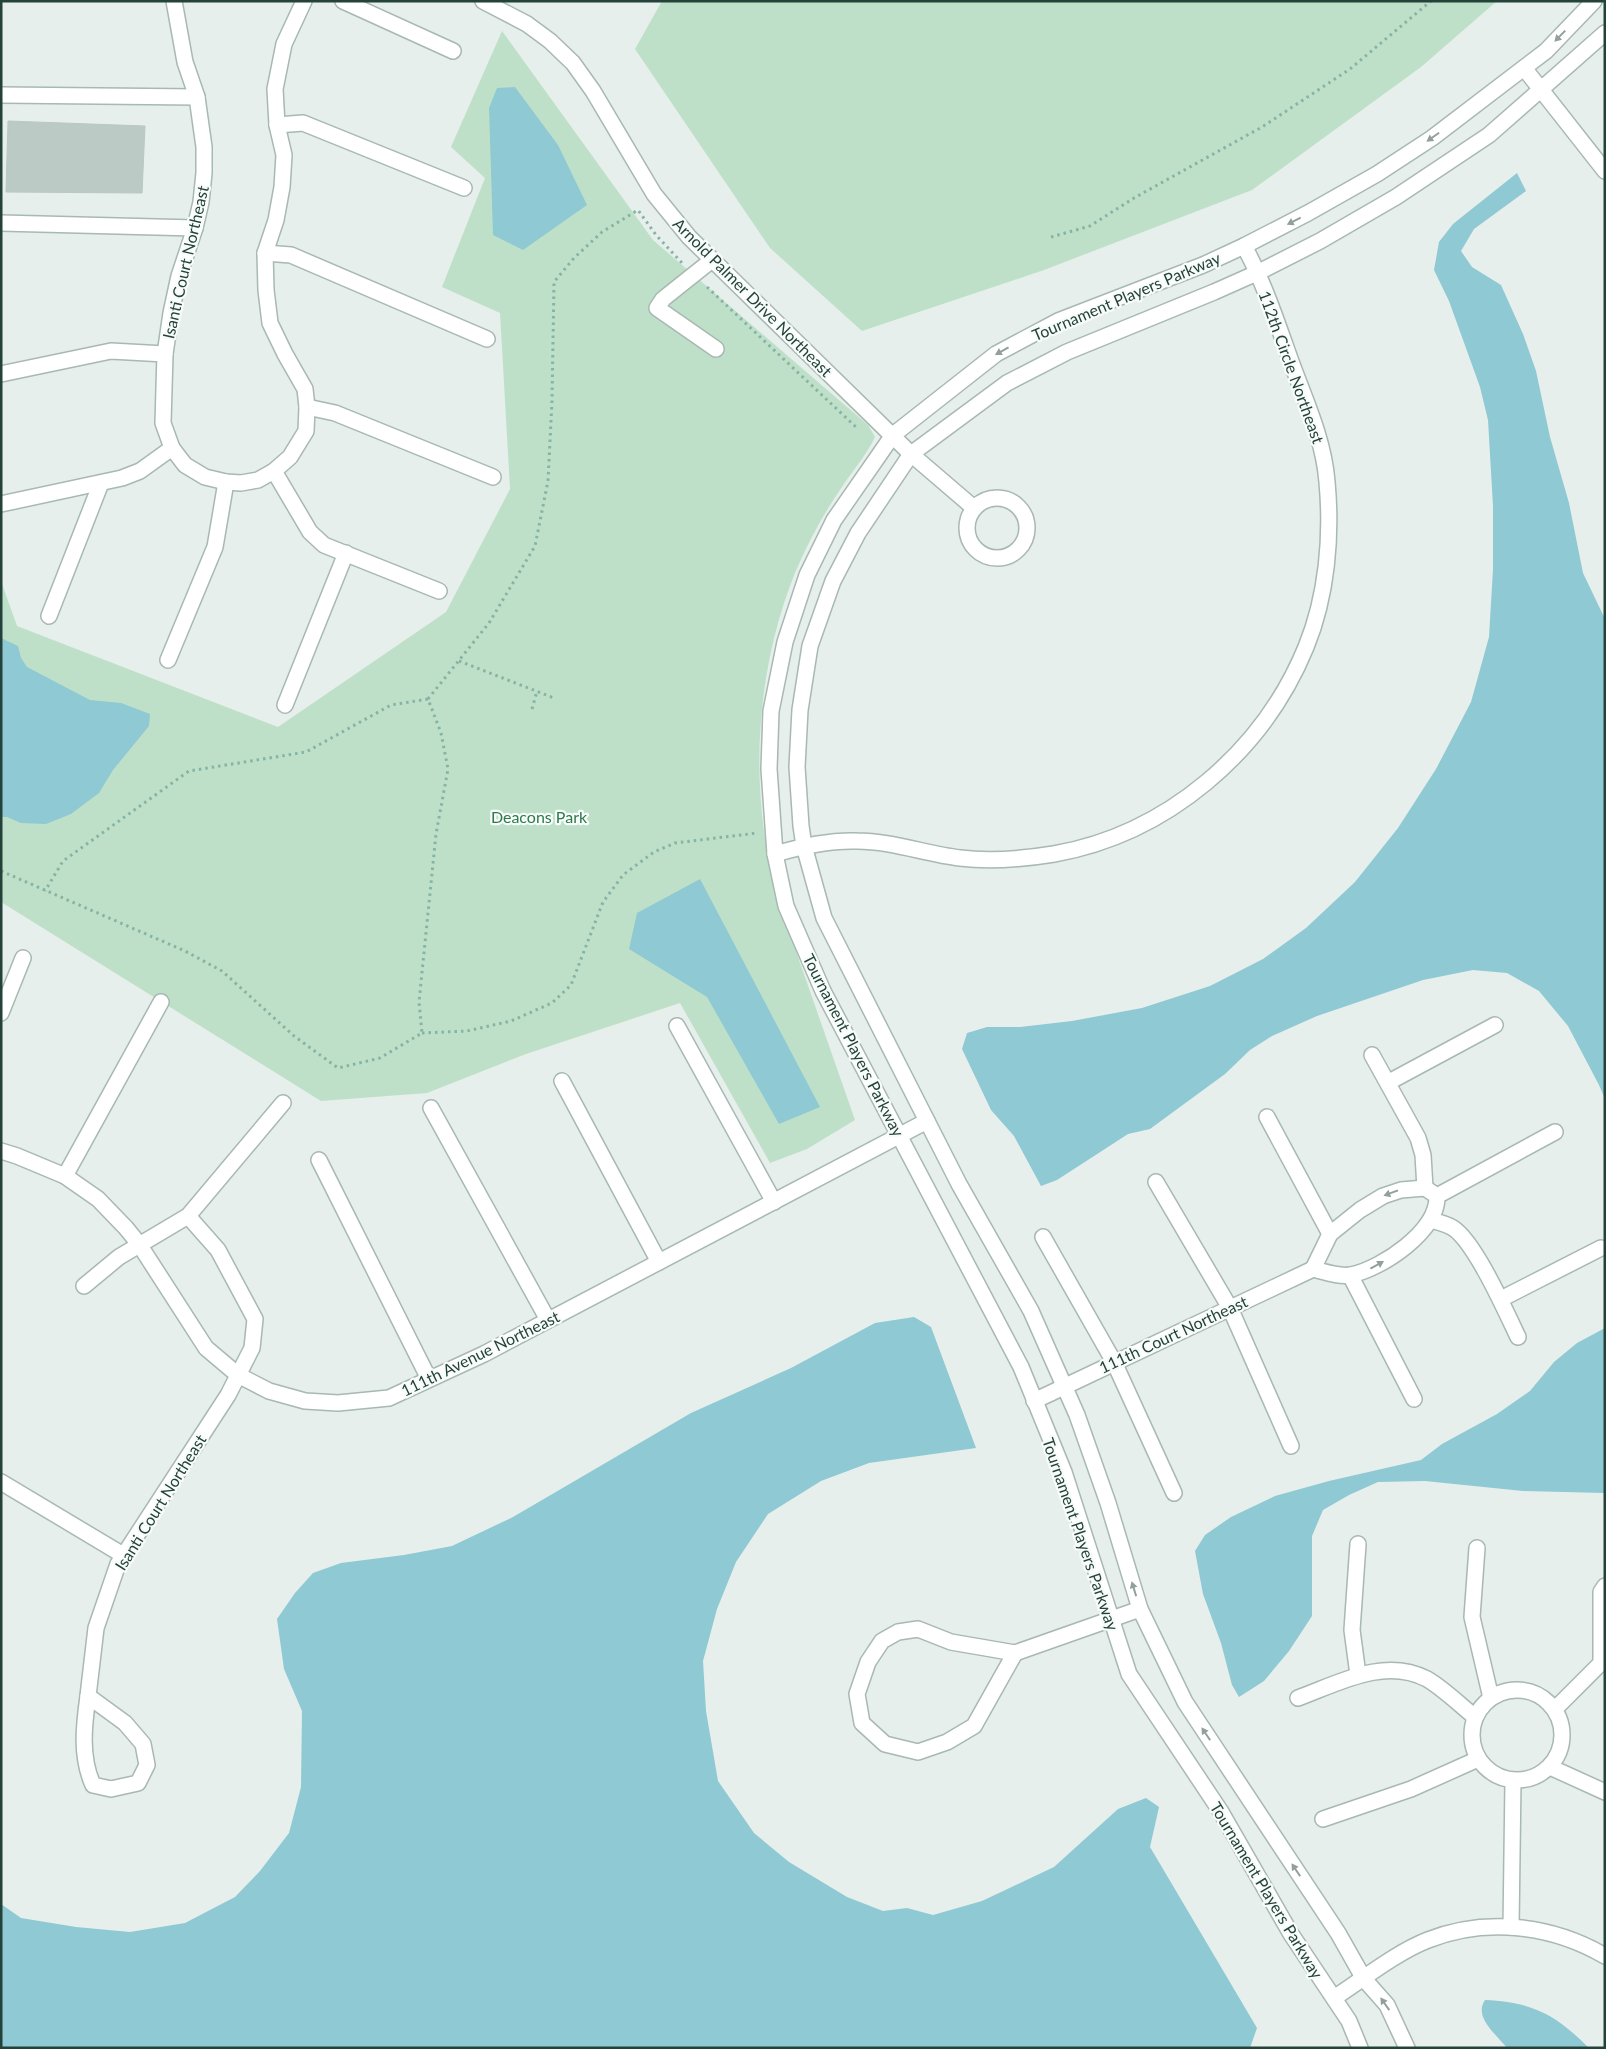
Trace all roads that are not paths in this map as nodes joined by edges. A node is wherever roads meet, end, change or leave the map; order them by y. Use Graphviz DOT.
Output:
graph roads {
  1 [pos="174,1"];
  2 [pos="304,1"];
  3 [pos="343,1"];
  4 [pos="483,1"];
  5 [pos="1594,1"];
  6 [pos="499,5"];
  7 [pos="1605,33"];
  8 [pos="453,51"];
  9 [pos="1524,68"];
  10 [pos="1541,89"];
  11 [pos="1,95"];
  12 [pos="197,97"];
  13 [pos="277,125"];
  14 [pos="1605,171"];
  15 [pos="464,188"];
  16 [pos="1,224"];
  17 [pos="195,228"];
  18 [pos="1244,246"];
  19 [pos="265,253"];
  20 [pos="712,260"];
  21 [pos="1259,272"];
  22 [pos="487,339"];
  23 [pos="716,349"];
  24 [pos="165,354"];
  25 [pos="1,374"];
  26 [pos="307,407"];
  27 [pos="893,436"];
  28 [pos="172,448"];
  29 [pos="911,454"];
  30 [pos="274,471"];
  31 [pos="493,476"];
  32 [pos="226,482"];
  33 [pos="101,483"];
  34 [pos="1,504"];
  35 [pos="974,508"];
  36 [pos="346,553"];
  37 [pos="439,592"];
  38 [pos="49,616"];
  39 [pos="168,660"];
  40 [pos="284,705"];
  41 [pos="804,846"];
  42 [pos="775,854"];
  43 [pos="23,958"];
  44 [pos="161,1002"];
  45 [pos="1,1013"];
  46 [pos="1495,1025"];
  47 [pos="677,1026"];
  48 [pos="1372,1055"];
  49 [pos="562,1081"];
  50 [pos="1389,1082"];
  51 [pos="283,1103"];
  52 [pos="431,1108"];
  53 [pos="1267,1117"];
  54 [pos="927,1122"];
  55 [pos="1555,1132"];
  56 [pos="900,1136"];
  57 [pos="1,1151"];
  58 [pos="319,1160"];
  59 [pos="65,1176"];
  60 [pos="1156,1182"];
  61 [pos="1431,1192"];
  62 [pos="774,1202"];
  63 [pos="188,1216"];
  64 [pos="1431,1220"];
  65 [pos="1330,1234"];
  66 [pos="1043,1237"];
  67 [pos="139,1244"];
  68 [pos="1601,1248"];
  69 [pos="659,1262"];
  70 [pos="1313,1269"];
  71 [pos="1350,1276"];
  72 [pos="84,1286"];
  73 [pos="1501,1299"];
  74 [pos="1230,1308"];
  75 [pos="548,1320"];
  76 [pos="1518,1337"];
  77 [pos="1114,1362"];
  78 [pos="238,1375"];
  79 [pos="429,1380"];
  80 [pos="1064,1386"];
  81 [pos="1414,1399"];
  82 [pos="1034,1401"];
  83 [pos="1291,1446"];
  84 [pos="1,1482"];
  85 [pos="1174,1493"];
  86 [pos="1358,1544"];
  87 [pos="1477,1548"];
  88 [pos="123,1555"];
  89 [pos="1605,1586"];
  90 [pos="1140,1609"];
  91 [pos="1110,1619"];
  92 [pos="1015,1653"];
  93 [pos="1603,1663"];
  94 [pos="1358,1675"];
  95 [pos="88,1696"];
  96 [pos="1298,1698"];
  97 [pos="1492,1698"];
  98 [pos="1555,1709"];
  99 [pos="1476,1717"];
  100 [pos="1478,1759"];
  101 [pos="1550,1768"];
  102 [pos="1513,1781"];
  103 [pos="1605,1792"];
  104 [pos="1324,1819"];
  105 [pos="1511,1927"];
  106 [pos="1605,1956"];
  107 [pos="1364,1979"];
  108 [pos="1334,1998"];
  109 [pos="1360,2048"];
  110 [pos="1407,2048"];
  1 -- 12 [label="street, Isanti Court Northeast"];
  2 -- 13 [label="street, Isanti Court Northeast"];
  3 -- 8 [label="street"];
  4 -- 6 [label="street, Arnold Palmer Drive Northeast"];
  5 -- 9 [label="street, Tournament Players Parkway, one-way"];
  6 -- 20 [label="street, Arnold Palmer Drive Northeast"];
  7 -- 10 [label="street, Tournament Players Parkway"];
  9 -- 10 [label="street"];
  9 -- 18 [label="street, Tournament Players Parkway, one-way"];
  10 -- 14 [label="street"];
  10 -- 21 [label="street, Tournament Players Parkway"];
  11 -- 12 [label="street"];
  12 -- 17 [label="street, Isanti Court Northeast"];
  13 -- 15 [label="street"];
  13 -- 19 [label="street, Isanti Court Northeast"];
  16 -- 17 [label="street"];
  17 -- 24 [label="street, Isanti Court Northeast"];
  18 -- 21 [label="street, 112th Circle Northeast"];
  18 -- 27 [label="street, Tournament Players Parkway, one-way"];
  19 -- 22 [label="street"];
  19 -- 26 [label="street, Isanti Court Northeast"];
  20 -- 23 [label="street"];
  20 -- 27 [label="street, Arnold Palmer Drive Northeast"];
  21 -- 29 [label="street, Tournament Players Parkway"];
  21 -- 41 [label="street, 112th Circle Northeast"];
  24 -- 25 [label="street"];
  24 -- 28 [label="street, Isanti Court Northeast"];
  26 -- 30 [label="street, Isanti Court Northeast"];
  26 -- 31 [label="street"];
  27 -- 29 [label="street, Arnold Palmer Drive Northeast"];
  27 -- 42 [label="street, Tournament Players Parkway"];
  28 -- 32 [label="street, Isanti Court Northeast"];
  28 -- 33 [label="street"];
  29 -- 35 [label="street, Arnold Palmer Drive Northeast"];
  29 -- 41 [label="street, Tournament Players Parkway"];
  30 -- 32 [label="street, Isanti Court Northeast"];
  30 -- 36 [label="street"];
  32 -- 39 [label="street"];
  33 -- 34 [label="street"];
  33 -- 38 [label="street"];
  35 -- 35 [label="street"];
  36 -- 37 [label="street"];
  36 -- 40 [label="street"];
  41 -- 42 [label="street, 112th Circle Northeast"];
  41 -- 54 [label="street, Tournament Players Parkway"];
  42 -- 56 [label="street, Tournament Players Parkway"];
  43 -- 45 [label="street"];
  44 -- 59 [label="street"];
  46 -- 50 [label="street"];
  47 -- 62 [label="street"];
  48 -- 50 [label="street"];
  49 -- 69 [label="street"];
  50 -- 61 [label="street"];
  51 -- 63 [label="street"];
  52 -- 75 [label="street"];
  53 -- 65 [label="street"];
  54 -- 56 [label="street, 111th Avenue Northeast"];
  54 -- 80 [label="street, Tournament Players Parkway"];
  55 -- 61 [label="street"];
  56 -- 62 [label="street, 111th Avenue Northeast"];
  56 -- 82 [label="street, Tournament Players Parkway"];
  57 -- 59 [label="street, 111th Avenue Northeast"];
  58 -- 79 [label="street"];
  59 -- 67 [label="street, 111th Avenue Northeast"];
  60 -- 74 [label="street"];
  61 -- 64 [label="street"];
  61 -- 65 [label="street, one-way"];
  62 -- 69 [label="street, 111th Avenue Northeast"];
  63 -- 67 [label="street"];
  63 -- 78 [label="street, Isanti Court Northeast"];
  71 -- 64 [label="street, one-way"];
  64 -- 73 [label="street"];
  65 -- 70 [label="street"];
  66 -- 77 [label="street"];
  67 -- 72 [label="street"];
  67 -- 78 [label="street, 111th Avenue Northeast"];
  68 -- 73 [label="street"];
  69 -- 75 [label="street, 111th Avenue Northeast"];
  70 -- 71 [label="street"];
  70 -- 74 [label="street, 111th Court Northeast"];
  71 -- 81 [label="street"];
  73 -- 76 [label="street"];
  74 -- 77 [label="street, 111th Court Northeast"];
  74 -- 83 [label="street"];
  75 -- 79 [label="street, 111th Avenue Northeast"];
  77 -- 80 [label="street, 111th Court Northeast"];
  77 -- 85 [label="street"];
  78 -- 79 [label="street, 111th Avenue Northeast"];
  78 -- 88 [label="street, Isanti Court Northeast"];
  80 -- 82 [label="street, 111th Court Northeast"];
  90 -- 80 [label="street, Tournament Players Parkway, one-way"];
  82 -- 91 [label="street, Tournament Players Parkway"];
  84 -- 88 [label="street"];
  86 -- 94 [label="street"];
  87 -- 97 [label="street"];
  88 -- 95 [label="street, Isanti Court Northeast"];
  89 -- 93 [label="street"];
  90 -- 91 [label="street"];
  107 -- 90 [label="street, Tournament Players Parkway, one-way"];
  91 -- 92 [label="street"];
  91 -- 108 [label="street, Tournament Players Parkway"];
  92 -- 92 [label="street"];
  93 -- 98 [label="street"];
  94 -- 96 [label="street"];
  94 -- 99 [label="street"];
  95 -- 95 [label="street, Isanti Court Northeast"];
  97 -- 98 [label="street"];
  97 -- 99 [label="street"];
  98 -- 101 [label="street"];
  99 -- 100 [label="street"];
  100 -- 102 [label="street"];
  100 -- 104 [label="street"];
  101 -- 102 [label="street"];
  101 -- 103 [label="street"];
  102 -- 105 [label="street"];
  105 -- 106 [label="street"];
  105 -- 107 [label="street"];
  107 -- 108 [label="street"];
  110 -- 107 [label="street, Tournament Players Parkway, one-way"];
  108 -- 109 [label="street, Tournament Players Parkway"];
}
